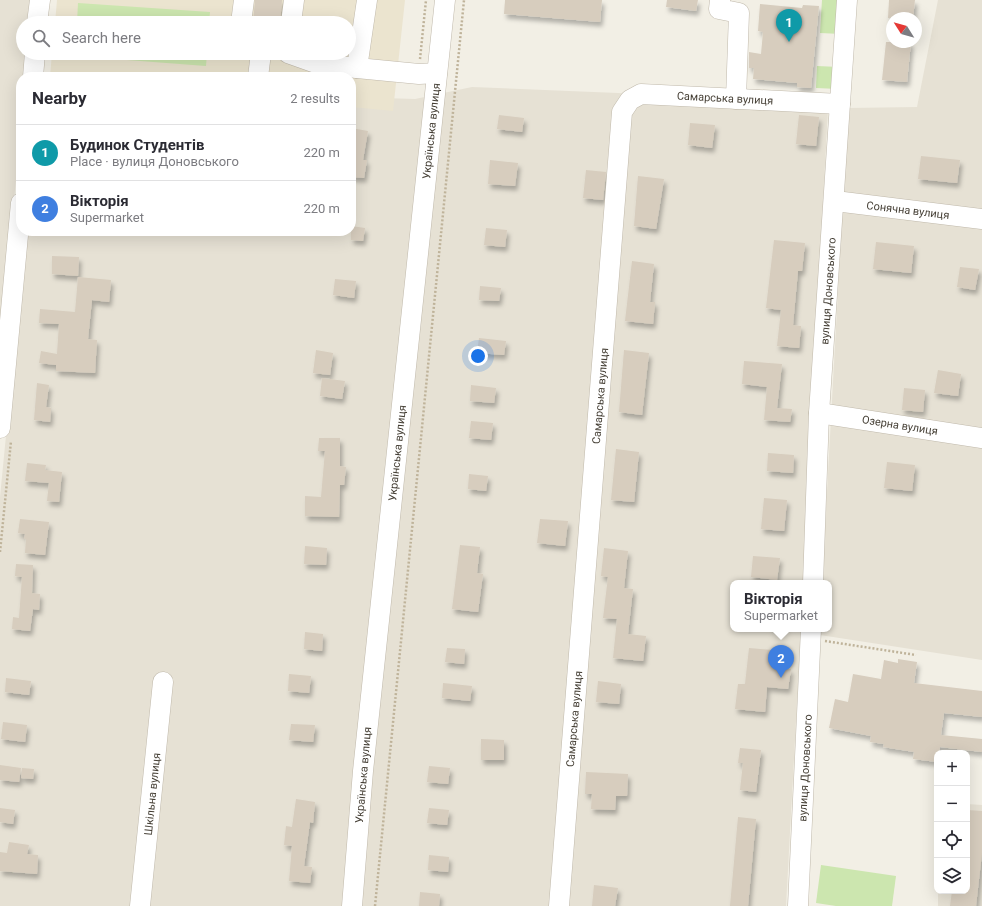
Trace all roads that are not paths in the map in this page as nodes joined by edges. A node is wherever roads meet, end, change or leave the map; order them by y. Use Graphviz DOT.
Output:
graph roads {
  1 [pos="40,0"];
  2 [pos="244,0"];
  3 [pos="294,0"];
  4 [pos="367,0"];
  5 [pos="445,0"];
  6 [pos="720,0"];
  7 [pos="847,0"];
  8 [pos="39,16"];
  9 [pos="242,16"];
  10 [pos="292,16"];
  11 [pos="34,60"];
  12 [pos="261,60"];
  13 [pos="308,60"];
  14 [pos="357,68"];
  15 [pos="33,72"];
  16 [pos="259,72"];
  17 [pos="437,73"];
  18 [pos="736,99"];
  19 [pos="840,104"];
  20 [pos="835,201"];
  21 [pos="982,219"];
  22 [pos="18,236"];
  23 [pos="819,413"];
  24 [pos="0,428"];
  25 [pos="982,438"];
  26 [pos="813,580"];
  27 [pos="811,634"];
  28 [pos="163,682"];
  29 [pos="140,906"];
  30 [pos="352,906"];
  31 [pos="559,906"];
  32 [pos="798,906"];
  1 -- 8 [label="street"];
  2 -- 9 [label="street"];
  3 -- 10 [label="street"];
  4 -- 14 [label="street"];
  5 -- 17 [label="street, Українська вулиця"];
  6 -- 18 [label="street"];
  7 -- 19 [label="street, вулиця Доновського"];
  11 -- 15 [label="street"];
  12 -- 16 [label="street"];
  13 -- 14 [label="street"];
  14 -- 17 [label="street"];
  17 -- 30 [label="street, Українська вулиця"];
  18 -- 19 [label="street, Самарська вулиця"];
  18 -- 31 [label="street, Самарська вулиця"];
  19 -- 20 [label="street, вулиця Доновського"];
  20 -- 21 [label="street, Сонячна вулиця"];
  20 -- 23 [label="street, вулиця Доновського"];
  22 -- 24 [label="street"];
  23 -- 25 [label="street, Озерна вулиця"];
  23 -- 26 [label="street, вулиця Доновського"];
  27 -- 32 [label="street, вулиця Доновського"];
  28 -- 29 [label="street, Шкільна вулиця"];
}
